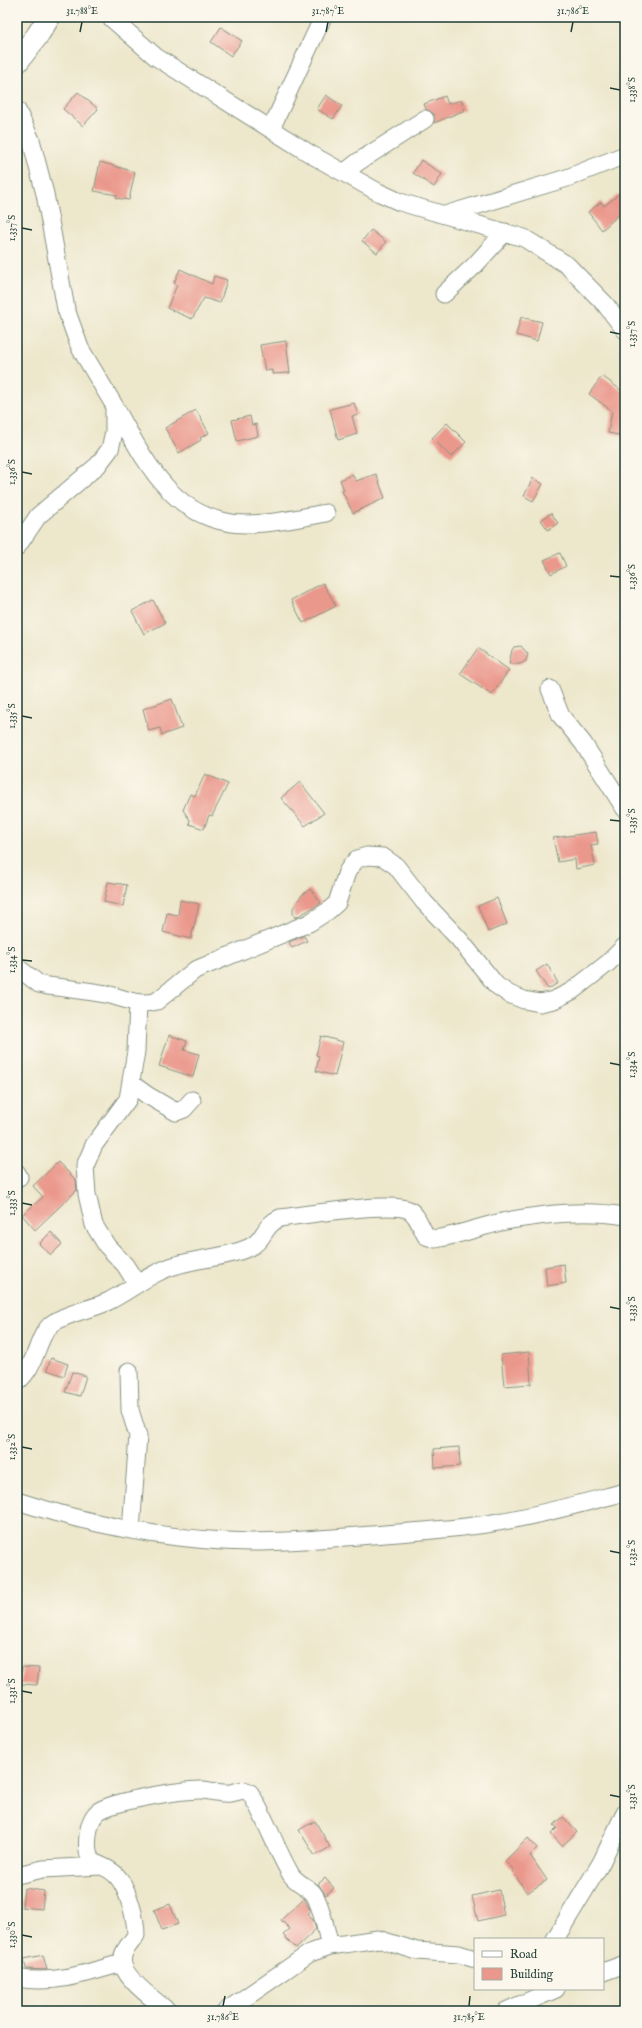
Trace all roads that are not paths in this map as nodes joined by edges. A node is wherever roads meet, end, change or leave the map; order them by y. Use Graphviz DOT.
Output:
graph roads {
  1 [pos="49,17"];
  2 [pos="110,17"];
  3 [pos="323,17"];
  4 [pos="17,62"];
  5 [pos="17,110"];
  6 [pos="425,119"];
  7 [pos="271,128"];
  8 [pos="625,155"];
  9 [pos="344,173"];
  10 [pos="444,215"];
  11 [pos="505,232"];
  12 [pos="444,294"];
  13 [pos="625,330"];
  14 [pos="114,404"];
  15 [pos="326,513"];
  16 [pos="17,547"];
  17 [pos="550,689"];
  18 [pos="625,809"];
  19 [pos="625,946"];
  20 [pos="17,967"];
  21 [pos="138,1004"];
  22 [pos="132,1084"];
  23 [pos="192,1100"];
  24 [pos="625,1216"];
  25 [pos="137,1284"];
  26 [pos="129,1371"];
  27 [pos="17,1382"];
  28 [pos="625,1492"];
  29 [pos="18,1505"];
  30 [pos="131,1530"];
  31 [pos="625,1812"];
  32 [pos="100,1866"];
  33 [pos="17,1875"];
  34 [pos="556,1938"];
  35 [pos="330,1946"];
  36 [pos="474,1958"];
  37 [pos="122,1963"];
  38 [pos="625,1964"];
  39 [pos="604,1972"];
  40 [pos="17,1978"];
  41 [pos="520,1990"];
  42 [pos="554,1990"];
  43 [pos="510,2009"];
  44 [pos="168,2011"];
  45 [pos="226,2011"];
  1 -- 4 [label="highway"];
  2 -- 7 [label="street"];
  3 -- 7 [label="street"];
  5 -- 14 [label="street"];
  6 -- 9 [label="street"];
  7 -- 9 [label="street"];
  8 -- 10 [label="street"];
  9 -- 10 [label="street"];
  10 -- 11 [label="street"];
  11 -- 12 [label="street"];
  11 -- 13 [label="street"];
  14 -- 15 [label="street"];
  14 -- 16 [label="street"];
  17 -- 18 [label="street"];
  19 -- 21 [label="street"];
  20 -- 21 [label="street"];
  21 -- 22 [label="street"];
  22 -- 23 [label="street"];
  22 -- 25 [label="street"];
  24 -- 25 [label="street"];
  25 -- 27 [label="street"];
  26 -- 30 [label="street"];
  28 -- 30 [label="street"];
  29 -- 30 [label="street"];
  31 -- 34 [label="street"];
  32 -- 33 [label="street"];
  32 -- 35 [label="street"];
  32 -- 37 [label="street"];
  35 -- 36 [label="street"];
  35 -- 45 [label="street"];
  37 -- 40 [label="street"];
  37 -- 44 [label="street"];
  38 -- 39 [label="street"];
  41 -- 43 [label="street"];
  42 -- 43 [label="street"];
}
